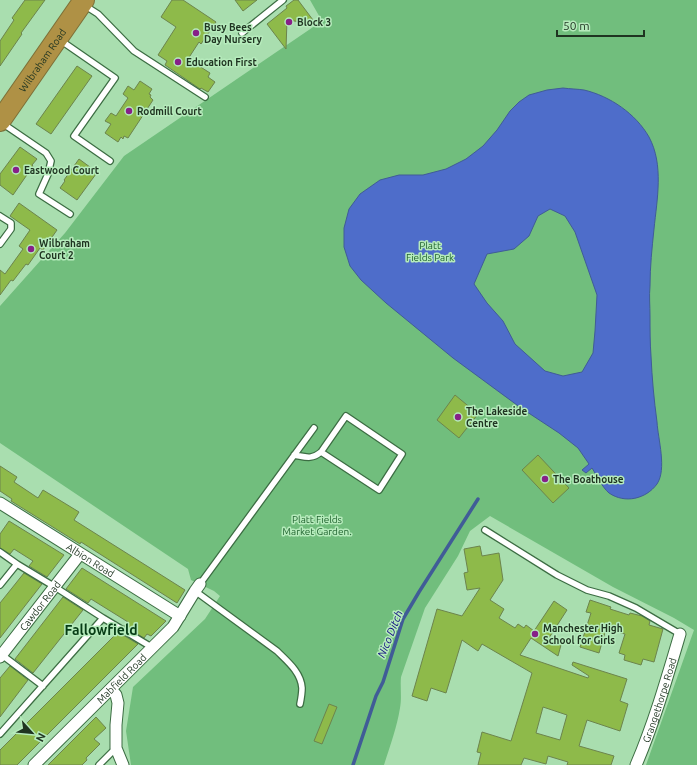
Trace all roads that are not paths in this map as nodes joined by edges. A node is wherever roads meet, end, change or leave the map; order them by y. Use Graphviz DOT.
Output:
graph roads {
  1 [pos="282,0"];
  2 [pos="83,1"];
  3 [pos="242,33"];
  4 [pos="58,39"];
  5 [pos="204,97"];
  6 [pos="0,120"];
  7 [pos="110,161"];
  8 [pos="70,214"];
  9 [pos="0,216"];
  10 [pos="0,244"];
  11 [pos="314,428"];
  12 [pos="321,452"];
  13 [pos="294,455"];
  14 [pos="2,508"];
  15 [pos="485,530"];
  16 [pos="0,552"];
  17 [pos="80,554"];
  18 [pos="16,564"];
  19 [pos="0,585"];
  20 [pos="55,587"];
  21 [pos="198,588"];
  22 [pos="180,616"];
  23 [pos="103,618"];
  24 [pos="680,634"];
  25 [pos="153,648"];
  26 [pos="1,656"];
  27 [pos="43,686"];
  28 [pos="111,689"];
  29 [pos="300,704"];
  30 [pos="0,734"];
  31 [pos="116,748"];
  32 [pos="34,765"];
  33 [pos="98,765"];
  34 [pos="123,765"];
  35 [pos="636,765"];
  1 -- 3 [label="lane"];
  2 -- 4 [label="highway, Wilbraham Road"];
  2 -- 5 [label="lane"];
  4 -- 6 [label="highway, Wilbraham Road"];
  4 -- 7 [label="lane"];
  6 -- 8 [label="lane"];
  9 -- 10 [label="lane"];
  11 -- 13 [label="lane"];
  12 -- 12 [label="lane"];
  12 -- 13 [label="lane"];
  13 -- 21 [label="lane"];
  14 -- 17 [label="street, Albion Road"];
  15 -- 24 [label="lane"];
  16 -- 18 [label="lane"];
  17 -- 20 [label="street, Cawdor Road"];
  17 -- 22 [label="street, Albion Road"];
  18 -- 19 [label="lane"];
  18 -- 20 [label="lane"];
  20 -- 23 [label="lane"];
  20 -- 26 [label="street, Cawdor Road"];
  21 -- 22 [label="street, Mabfield Road"];
  21 -- 29 [label="lane"];
  22 -- 25 [label="street, Mabfield Road"];
  23 -- 25 [label="lane"];
  23 -- 27 [label="lane"];
  24 -- 35 [label="street, Grangethorpe Road"];
  25 -- 28 [label="street, Mabfield Road"];
  26 -- 27 [label="lane"];
  27 -- 30 [label="lane"];
  28 -- 31 [label="street"];
  28 -- 32 [label="street, Mabfield Road"];
  31 -- 33 [label="lane"];
  31 -- 34 [label="street"];
}
